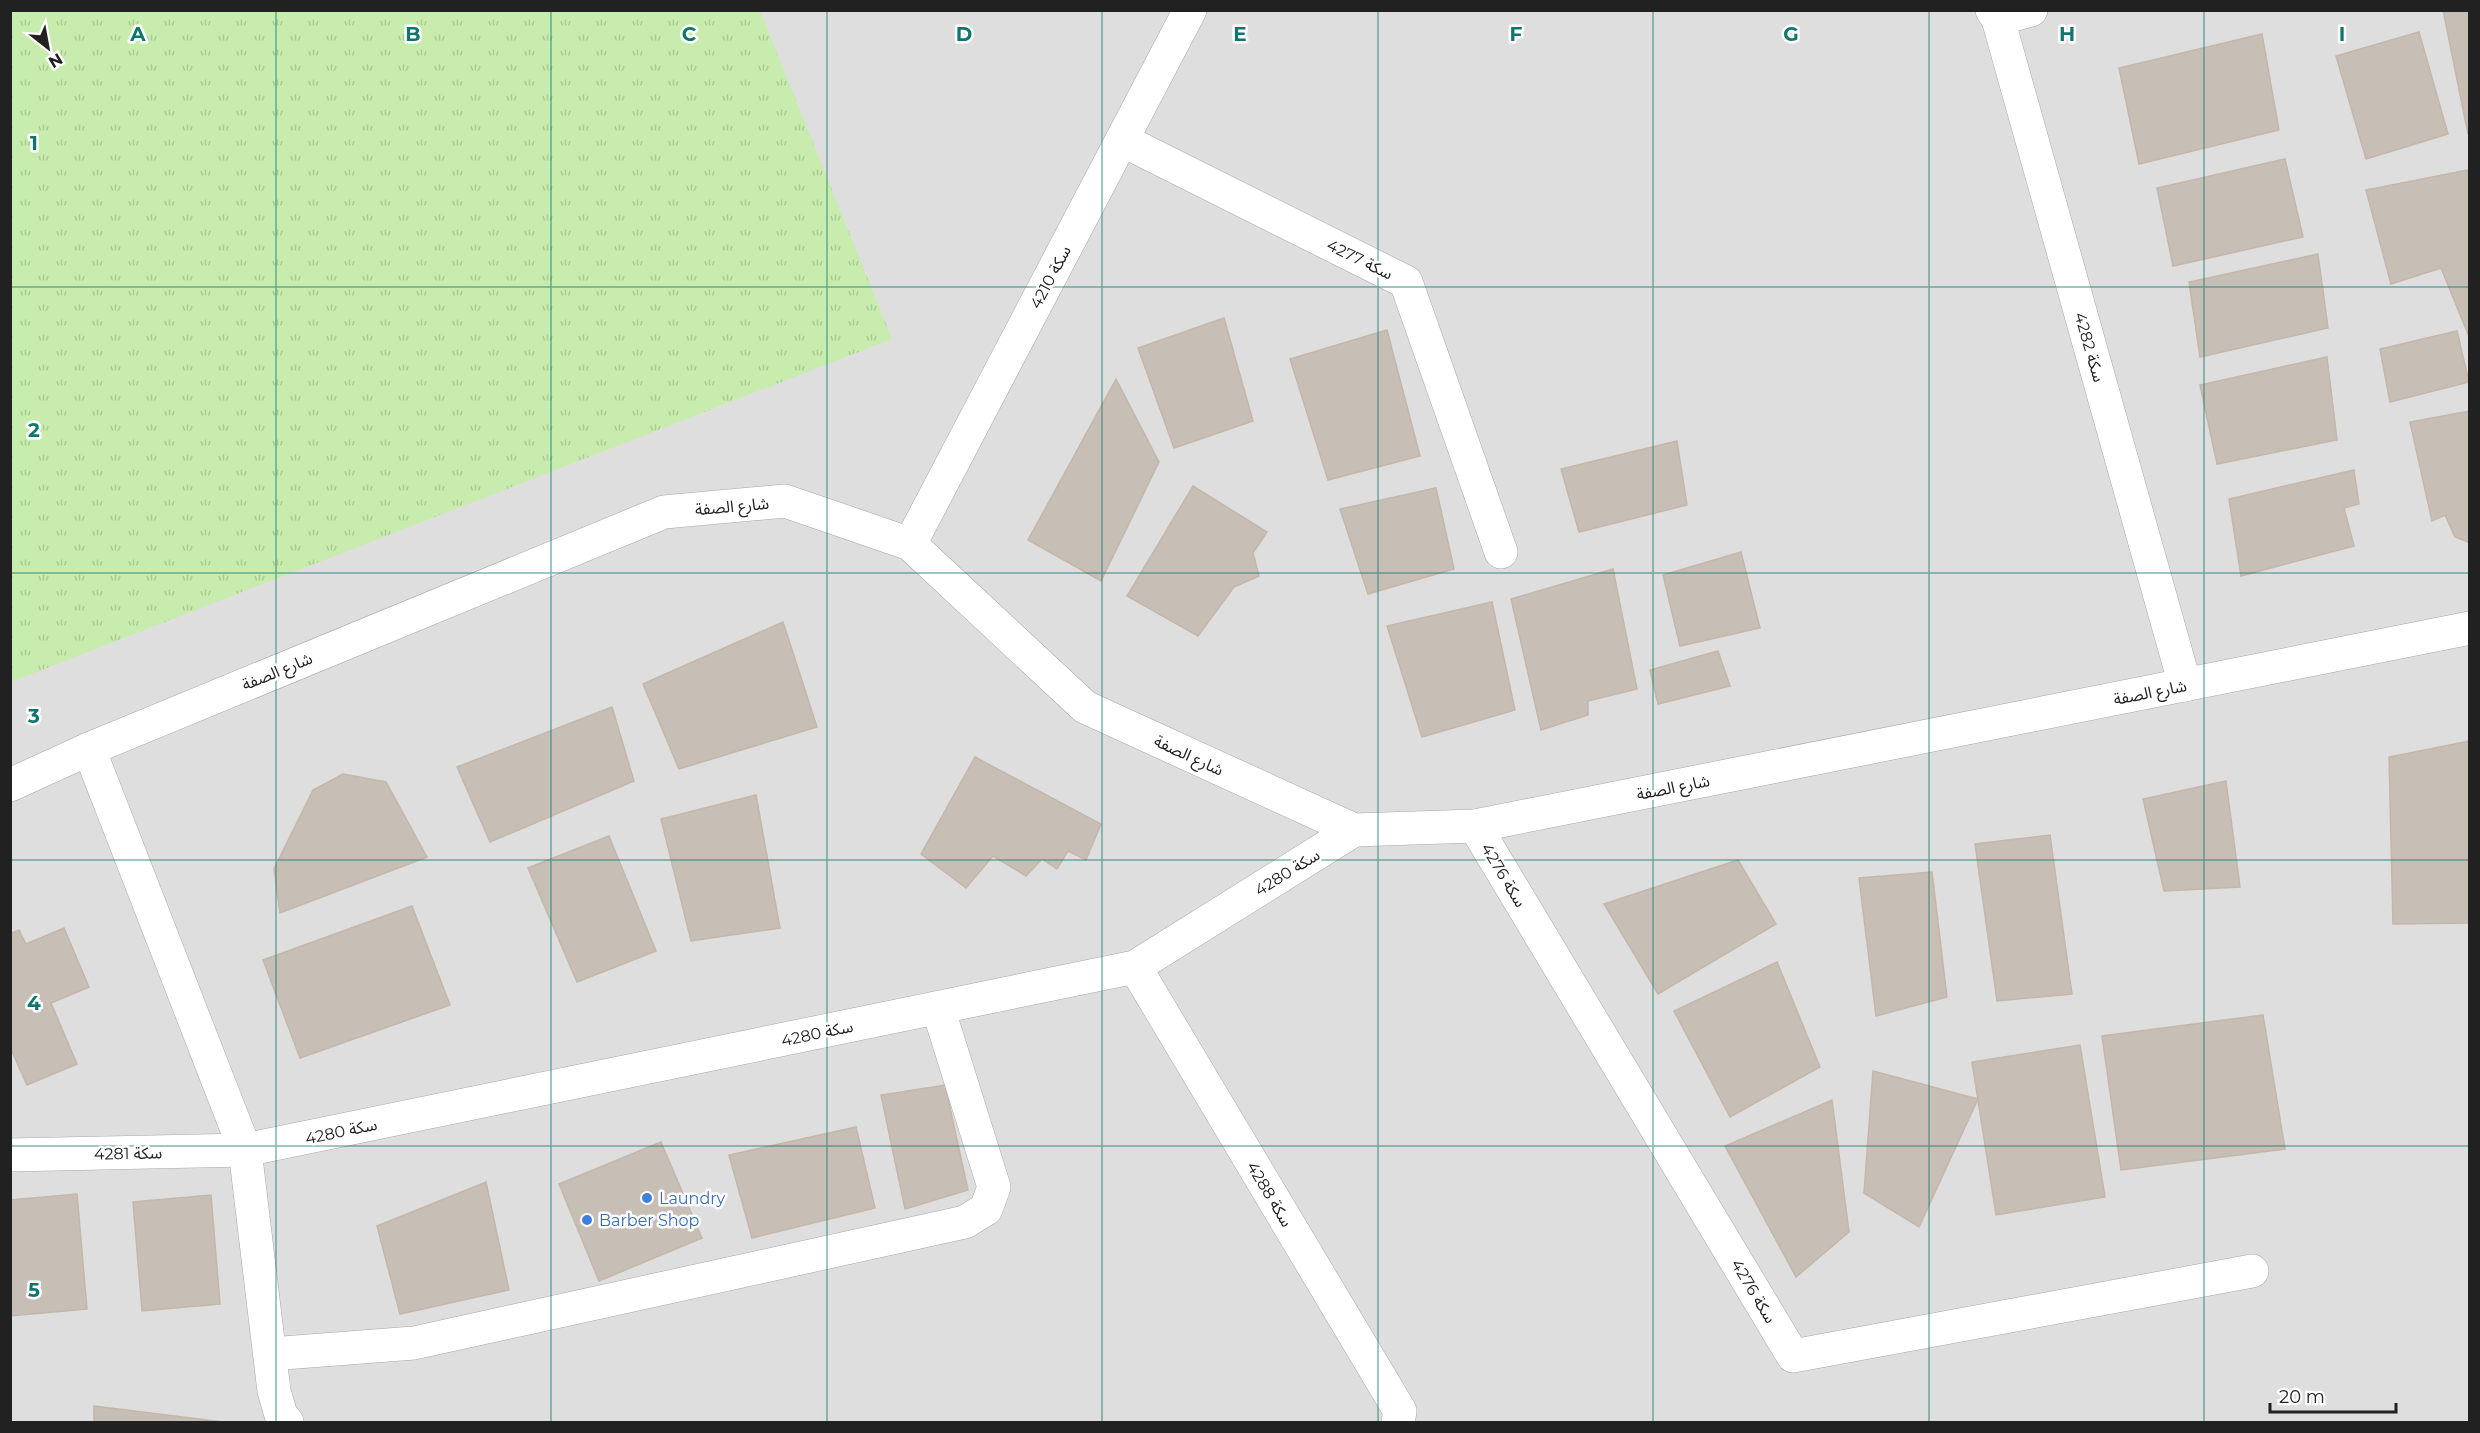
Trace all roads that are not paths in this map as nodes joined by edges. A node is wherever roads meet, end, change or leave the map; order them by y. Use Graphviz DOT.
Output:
graph roads {
  1 [pos="1190,10"];
  2 [pos="2031,10"];
  3 [pos="1995,15"];
  4 [pos="1122,140"];
  5 [pos="910,544"];
  6 [pos="1501,552"];
  7 [pos="2469,628"];
  8 [pos="2185,685"];
  9 [pos="89,749"];
  10 [pos="10,785"];
  11 [pos="1475,826"];
  12 [pos="1354,830"];
  13 [pos="1135,967"];
  14 [pos="938,1008"];
  15 [pos="245,1150"];
  16 [pos="10,1155"];
  17 [pos="2252,1271"];
  18 [pos="270,1354"];
  19 [pos="287,1422"];
  20 [pos="1398,1422"];
  1 -- 4 [label="street, سكة 4210"];
  2 -- 3 [label="street"];
  3 -- 8 [label="street, سكة 4282"];
  4 -- 5 [label="street, سكة 4210"];
  4 -- 6 [label="street, سكة 4277"];
  5 -- 9 [label="street, شارع الصفة"];
  5 -- 12 [label="street, شارع الصفة"];
  7 -- 8 [label="street, شارع الصفة"];
  8 -- 11 [label="street, شارع الصفة"];
  9 -- 10 [label="street, شارع الصفة"];
  9 -- 15 [label="street"];
  11 -- 12 [label="street, شارع الصفة"];
  11 -- 17 [label="street, سكة 4276"];
  12 -- 13 [label="street, سكة 4280"];
  13 -- 14 [label="street, سكة 4280"];
  13 -- 20 [label="street, سكة 4288"];
  14 -- 15 [label="street, سكة 4280"];
  14 -- 18 [label="street"];
  15 -- 16 [label="street, سكة 4281"];
  15 -- 18 [label="street"];
  18 -- 19 [label="street"];
}
